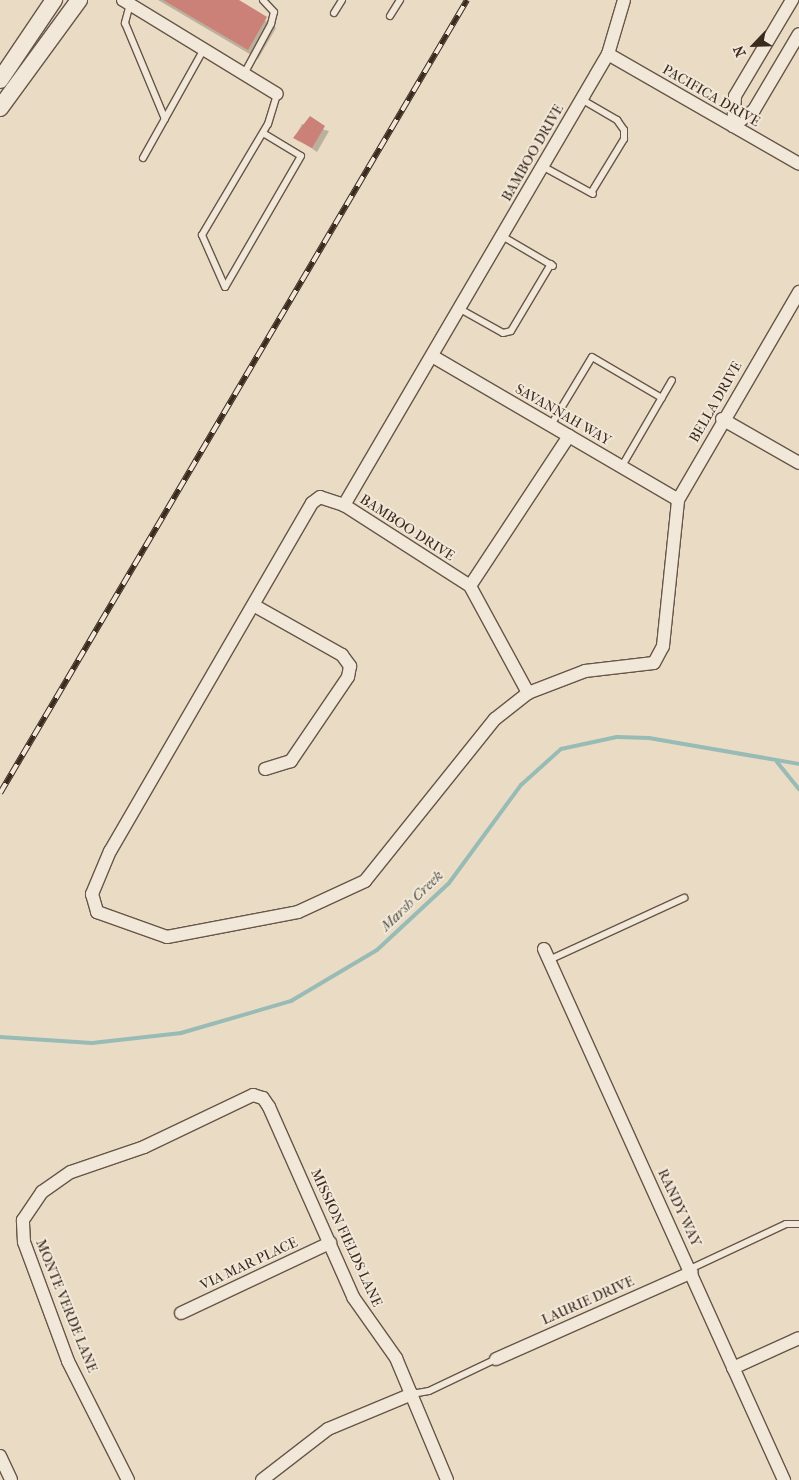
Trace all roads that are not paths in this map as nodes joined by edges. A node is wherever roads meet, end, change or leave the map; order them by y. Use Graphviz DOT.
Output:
graph roads {
  1 [pos="54,0"];
  2 [pos="79,0"];
  3 [pos="263,0"];
  4 [pos="342,0"];
  5 [pos="400,0"];
  6 [pos="624,0"];
  7 [pos="792,0"];
  8 [pos="127,2"];
  9 [pos="334,13"];
  10 [pos="390,16"];
  11 [pos="799,34"];
  12 [pos="204,49"];
  13 [pos="608,54"];
  14 [pos="244,74"];
  15 [pos="0,80"];
  16 [pos="277,94"];
  17 [pos="581,99"];
  18 [pos="0,108"];
  19 [pos="165,119"];
  20 [pos="733,126"];
  21 [pos="263,132"];
  22 [pos="143,158"];
  23 [pos="799,164"];
  24 [pos="542,166"];
  25 [pos="502,236"];
  26 [pos="799,292"];
  27 [pos="460,308"];
  28 [pos="795,310"];
  29 [pos="432,356"];
  30 [pos="672,380"];
  31 [pos="662,398"];
  32 [pos="722,419"];
  33 [pos="551,425"];
  34 [pos="569,436"];
  35 [pos="799,463"];
  36 [pos="622,466"];
  37 [pos="678,500"];
  38 [pos="344,505"];
  39 [pos="470,586"];
  40 [pos="255,606"];
  41 [pos="528,693"];
  42 [pos="265,769"];
  43 [pos="684,898"];
  44 [pos="547,955"];
  45 [pos="253,1094"];
  46 [pos="799,1224"];
  47 [pos="330,1243"];
  48 [pos="691,1270"];
  49 [pos="181,1313"];
  50 [pos="799,1338"];
  51 [pos="496,1358"];
  52 [pos="732,1368"];
  53 [pos="412,1394"];
  54 [pos="0,1456"];
  55 [pos="11,1480"];
  56 [pos="128,1480"];
  57 [pos="262,1480"];
  58 [pos="447,1480"];
  59 [pos="784,1480"];
  1 -- 15 [label="street"];
  2 -- 18 [label="street"];
  3 -- 14 [label="lane"];
  4 -- 9 [label="lane"];
  5 -- 10 [label="lane"];
  6 -- 13 [label="street, BAMBOO DRIVE"];
  7 -- 20 [label="street"];
  8 -- 12 [label="street"];
  8 -- 19 [label="lane"];
  11 -- 20 [label="street"];
  12 -- 14 [label="street"];
  12 -- 19 [label="lane"];
  13 -- 17 [label="street, BAMBOO DRIVE"];
  13 -- 20 [label="street, PACIFICA DRIVE"];
  14 -- 16 [label="street"];
  16 -- 21 [label="lane"];
  17 -- 24 [label="street, BAMBOO DRIVE"];
  17 -- 24 [label="lane"];
  19 -- 22 [label="lane"];
  20 -- 23 [label="street, PACIFICA DRIVE"];
  21 -- 21 [label="lane"];
  24 -- 25 [label="street, BAMBOO DRIVE"];
  25 -- 27 [label="street, BAMBOO DRIVE"];
  25 -- 27 [label="lane"];
  26 -- 28 [label="street, BELLA DRIVE"];
  27 -- 29 [label="street, BAMBOO DRIVE"];
  28 -- 32 [label="street, BELLA DRIVE"];
  29 -- 33 [label="street, SAVANNAH WAY"];
  29 -- 38 [label="street, BAMBOO DRIVE"];
  30 -- 31 [label="lane"];
  31 -- 33 [label="lane"];
  31 -- 36 [label="lane"];
  32 -- 35 [label="street"];
  32 -- 37 [label="street, BELLA DRIVE"];
  33 -- 34 [label="street, SAVANNAH WAY"];
  34 -- 36 [label="street, SAVANNAH WAY"];
  34 -- 39 [label="street"];
  36 -- 37 [label="street, SAVANNAH WAY"];
  37 -- 41 [label="street, BELLA DRIVE"];
  38 -- 39 [label="street, BAMBOO DRIVE"];
  38 -- 40 [label="street"];
  39 -- 41 [label="street, BAMBOO DRIVE"];
  40 -- 41 [label="street"];
  40 -- 42 [label="street"];
  43 -- 44 [label="lane"];
  44 -- 48 [label="street, RANDY WAY"];
  45 -- 47 [label="street, MISSION FIELDS LANE"];
  45 -- 56 [label="street, MONTE VERDE LANE"];
  46 -- 48 [label="lane"];
  47 -- 49 [label="street, VIA MAR PLACE"];
  47 -- 53 [label="street, MISSION FIELDS LANE"];
  48 -- 51 [label="street, LAURIE DRIVE"];
  48 -- 52 [label="street, RANDY WAY"];
  50 -- 52 [label="street"];
  51 -- 53 [label="lane"];
  52 -- 59 [label="street, RANDY WAY"];
  53 -- 57 [label="street"];
  53 -- 58 [label="street, MISSION FIELDS LANE"];
  54 -- 55 [label="street"];
}
